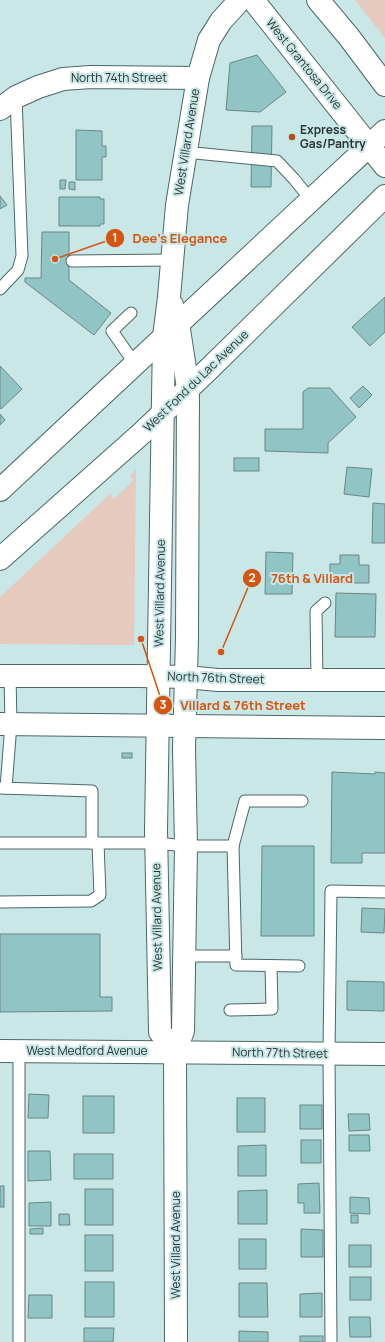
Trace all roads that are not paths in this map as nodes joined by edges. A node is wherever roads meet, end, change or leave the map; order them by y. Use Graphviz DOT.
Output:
graph roads {
  1 [pos="240,0"];
  2 [pos="253,0"];
  3 [pos="318,0"];
  4 [pos="376,61"];
  5 [pos="198,78"];
  6 [pos="385,85"];
  7 [pos="8,103"];
  8 [pos="377,138"];
  9 [pos="185,152"];
  10 [pos="385,166"];
  11 [pos="385,196"];
  12 [pos="311,200"];
  13 [pos="172,260"];
  14 [pos="72,261"];
  15 [pos="0,289"];
  16 [pos="132,313"];
  17 [pos="171,330"];
  18 [pos="136,364"];
  19 [pos="188,388"];
  20 [pos="163,413"];
  21 [pos="0,490"];
  22 [pos="0,559"];
  23 [pos="324,604"];
  24 [pos="5,676"];
  25 [pos="158,676"];
  26 [pos="186,677"];
  27 [pos="317,680"];
  28 [pos="385,680"];
  29 [pos="5,724"];
  30 [pos="185,725"];
  31 [pos="157,726"];
  32 [pos="385,728"];
  33 [pos="3,788"];
  34 [pos="302,801"];
  35 [pos="0,843"];
  36 [pos="156,843"];
  37 [pos="95,844"];
  38 [pos="186,846"];
  39 [pos="233,846"];
  40 [pos="385,892"];
  41 [pos="0,902"];
  42 [pos="184,956"];
  43 [pos="236,956"];
  44 [pos="271,966"];
  45 [pos="299,966"];
  46 [pos="230,1010"];
  47 [pos="9,1051"];
  48 [pos="175,1052"];
  49 [pos="329,1053"];
  50 [pos="385,1054"];
  51 [pos="18,1342"];
  52 [pos="176,1342"];
  53 [pos="332,1342"];
  1 -- 5 [label="street, West Villard Avenue"];
  2 -- 8 [label="street, West Grantosa Drive"];
  3 -- 4 [label="street"];
  4 -- 6 [label="street"];
  5 -- 7 [label="street, North 74th Street"];
  5 -- 9 [label="street, West Villard Avenue"];
  7 -- 15 [label="lane"];
  8 -- 10 [label="street, West Grantosa Drive"];
  8 -- 12 [label="street"];
  9 -- 12 [label="lane"];
  9 -- 13 [label="street, West Villard Avenue"];
  11 -- 19 [label="street, West Fond du Lac Avenue"];
  12 -- 17 [label="street"];
  13 -- 14 [label="lane"];
  13 -- 17 [label="street, West Villard Avenue"];
  16 -- 18 [label="lane"];
  17 -- 18 [label="street"];
  17 -- 19 [label="street, West Villard Avenue"];
  17 -- 20 [label="street, West Villard Avenue"];
  18 -- 21 [label="street"];
  19 -- 20 [label="street, West Fond du Lac Avenue"];
  19 -- 26 [label="street, West Villard Avenue"];
  20 -- 22 [label="street, West Fond du Lac Avenue"];
  20 -- 25 [label="street, West Villard Avenue"];
  23 -- 27 [label="lane"];
  24 -- 25 [label="street, North 76th Street"];
  24 -- 29 [label="lane"];
  25 -- 26 [label="street, North 76th Street"];
  25 -- 31 [label="street, West Villard Avenue"];
  26 -- 27 [label="street, North 76th Street"];
  26 -- 30 [label="street, West Villard Avenue"];
  27 -- 28 [label="street, North 76th Street"];
  29 -- 31 [label="street"];
  29 -- 33 [label="lane"];
  30 -- 31 [label="street"];
  30 -- 32 [label="street"];
  30 -- 38 [label="street, West Villard Avenue"];
  31 -- 36 [label="street, West Villard Avenue"];
  33 -- 37 [label="lane"];
  34 -- 39 [label="lane"];
  35 -- 37 [label="lane"];
  36 -- 37 [label="lane"];
  36 -- 38 [label="lane"];
  36 -- 48 [label="street, West Villard Avenue"];
  37 -- 41 [label="lane"];
  38 -- 39 [label="lane"];
  38 -- 42 [label="street, West Villard Avenue"];
  39 -- 43 [label="lane"];
  40 -- 49 [label="lane"];
  42 -- 43 [label="lane"];
  42 -- 48 [label="street, West Villard Avenue"];
  43 -- 44 [label="lane"];
  44 -- 45 [label="lane"];
  44 -- 46 [label="lane"];
  47 -- 48 [label="street, West Medford Avenue"];
  47 -- 51 [label="lane"];
  48 -- 49 [label="street, North 77th Street"];
  48 -- 52 [label="street, West Villard Avenue"];
  49 -- 50 [label="street, North 77th Street"];
  49 -- 53 [label="lane"];
}
